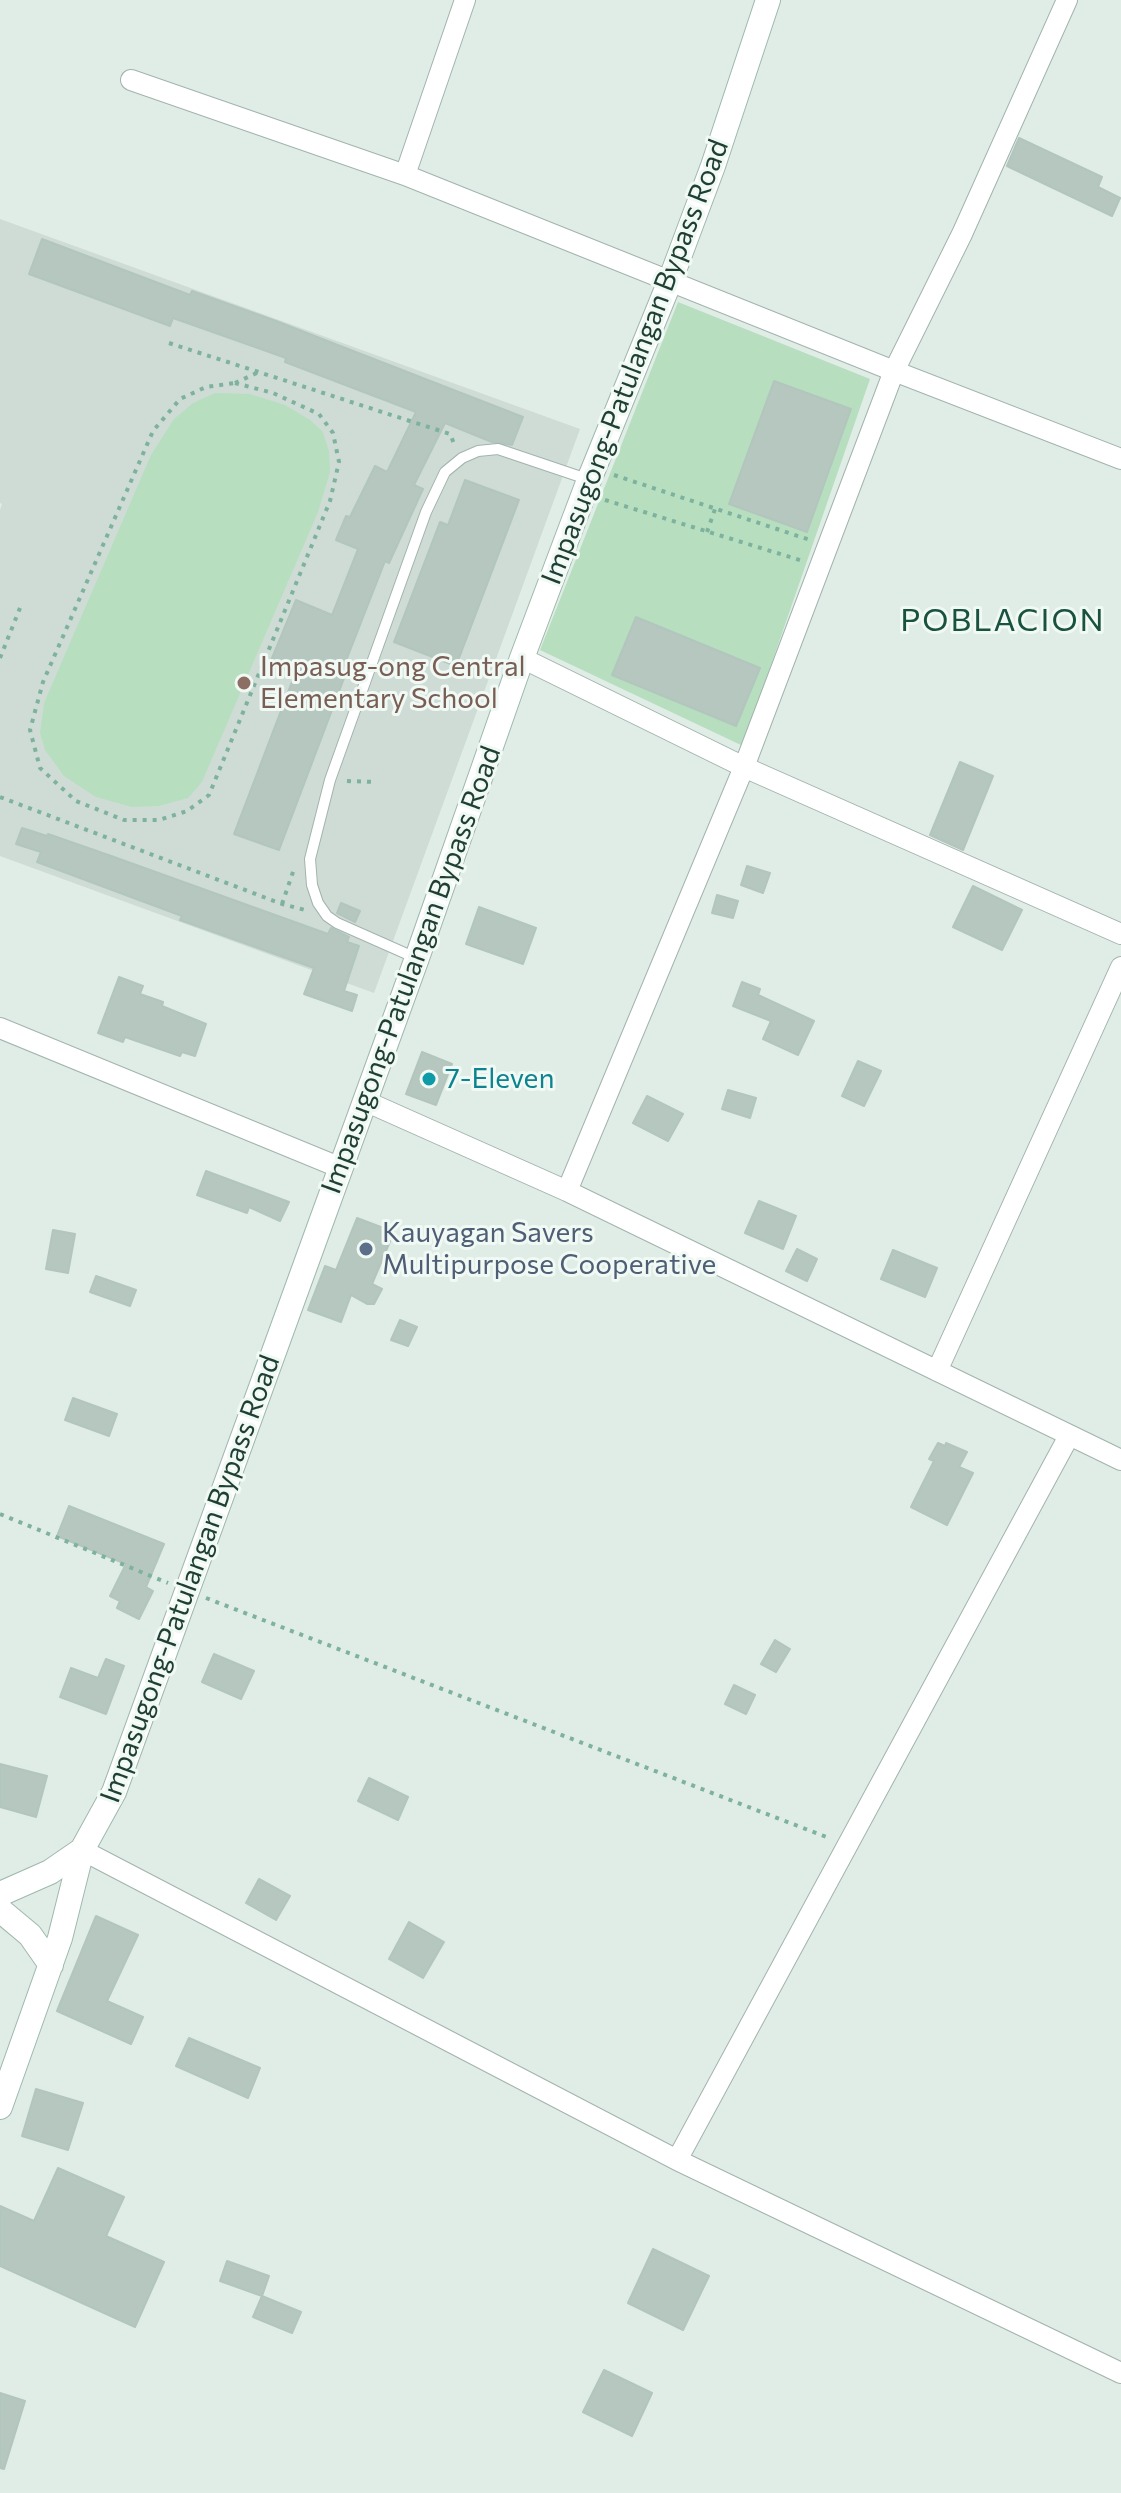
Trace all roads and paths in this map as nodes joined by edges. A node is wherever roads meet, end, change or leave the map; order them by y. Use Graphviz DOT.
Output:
graph roads {
  1 [pos="465,0"];
  2 [pos="768,0"];
  3 [pos="1067,0"];
  4 [pos="131,80"];
  5 [pos="405,175"];
  6 [pos="670,281"];
  7 [pos="169,343"];
  8 [pos="261,371"];
  9 [pos="894,371"];
  10 [pos="235,383"];
  11 [pos="462,458"];
  12 [pos="1121,459"];
  13 [pos="589,481"];
  14 [pos="715,509"];
  15 [pos="707,532"];
  16 [pos="828,546"];
  17 [pos="820,566"];
  18 [pos="20,608"];
  19 [pos="0,658"];
  20 [pos="522,658"];
  21 [pos="744,767"];
  22 [pos="330,780"];
  23 [pos="376,782"];
  24 [pos="0,797"];
  25 [pos="310,859"];
  26 [pos="282,904"];
  27 [pos="327,916"];
  28 [pos="1121,934"];
  29 [pos="417,958"];
  30 [pos="1121,967"];
  31 [pos="0,1028"];
  32 [pos="365,1101"];
  33 [pos="341,1168"];
  34 [pos="567,1191"];
  35 [pos="937,1371"];
  36 [pos="1069,1436"];
  37 [pos="1121,1460"];
  38 [pos="0,1514"];
  39 [pos="187,1591"];
  40 [pos="847,1845"];
  41 [pos="82,1850"];
  42 [pos="0,1894"];
  43 [pos="0,1910"];
  44 [pos="51,1965"];
  45 [pos="0,2107"];
  46 [pos="677,2160"];
  47 [pos="1121,2373"];
  1 -- 5 [label="street"];
  2 -- 6 [label="main road, Impasugong-Patulangan Bypass Road"];
  3 -- 9 [label="street"];
  4 -- 5 [label="street"];
  5 -- 6 [label="street"];
  6 -- 9 [label="street"];
  6 -- 13 [label="main road, Impasugong-Patulangan Bypass Road"];
  7 -- 8 [label="path"];
  8 -- 10 [label="path"];
  8 -- 11 [label="path"];
  9 -- 12 [label="street"];
  9 -- 16 [label="street"];
  10 -- 10 [label="path"];
  11 -- 13 [label="lane"];
  11 -- 22 [label="lane"];
  13 -- 14 [label="path"];
  13 -- 15 [label="path"];
  13 -- 20 [label="main road, Impasugong-Patulangan Bypass Road"];
  14 -- 15 [label="path"];
  14 -- 16 [label="path"];
  15 -- 17 [label="path"];
  16 -- 17 [label="street"];
  17 -- 21 [label="street"];
  18 -- 19 [label="path"];
  20 -- 21 [label="street"];
  20 -- 29 [label="main road, Impasugong-Patulangan Bypass Road"];
  21 -- 28 [label="street"];
  21 -- 34 [label="street"];
  22 -- 23 [label="path"];
  22 -- 25 [label="lane"];
  24 -- 26 [label="path"];
  25 -- 26 [label="path"];
  25 -- 27 [label="lane"];
  26 -- 27 [label="path"];
  27 -- 29 [label="lane"];
  29 -- 32 [label="main road, Impasugong-Patulangan Bypass Road"];
  30 -- 35 [label="street"];
  31 -- 33 [label="street"];
  32 -- 33 [label="main road, Impasugong-Patulangan Bypass Road"];
  32 -- 34 [label="street"];
  33 -- 39 [label="main road, Impasugong-Patulangan Bypass Road"];
  34 -- 35 [label="street"];
  35 -- 36 [label="street"];
  36 -- 37 [label="street"];
  36 -- 40 [label="street"];
  38 -- 39 [label="path"];
  39 -- 40 [label="path"];
  39 -- 41 [label="main road, Impasugong-Patulangan Bypass Road"];
  40 -- 46 [label="street"];
  41 -- 42 [label="main road, Impasugong-Patulangan Bypass Road"];
  41 -- 44 [label="main road"];
  41 -- 46 [label="street"];
  43 -- 44 [label="main road"];
  44 -- 45 [label="main road"];
  46 -- 47 [label="street"];
}
